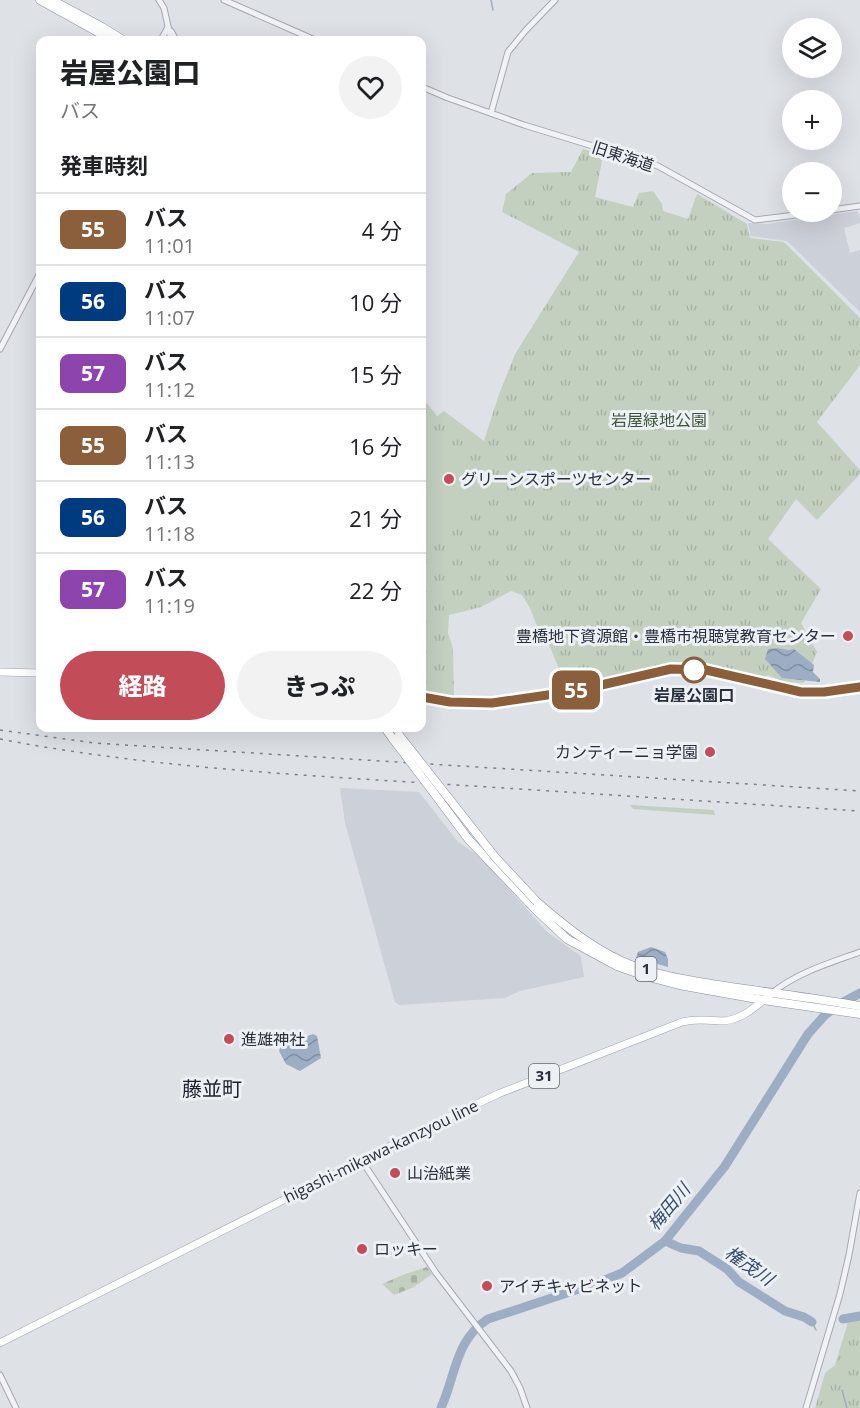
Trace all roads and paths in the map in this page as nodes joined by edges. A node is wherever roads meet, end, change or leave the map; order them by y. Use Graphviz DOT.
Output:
graph roads {
  1 [pos="40,0"];
  2 [pos="52,0"];
  3 [pos="159,0"];
  4 [pos="224,0"];
  5 [pos="555,0"];
  6 [pos="168,27"];
  7 [pos="105,36"];
  8 [pos="117,36"];
  9 [pos="162,36"];
  10 [pos="170,36"];
  11 [pos="174,36"];
  12 [pos="306,36"];
  13 [pos="426,89"];
  14 [pos="491,113"];
  15 [pos="860,206"];
  16 [pos="842,208"];
  17 [pos="782,217"];
  18 [pos="36,281"];
  19 [pos="0,349"];
  20 [pos="0,672"];
  21 [pos="36,673"];
  22 [pos="860,686"];
  23 [pos="426,698"];
  24 [pos="390,732"];
  25 [pos="395,732"];
  26 [pos="396,737"];
  27 [pos="537,906"];
  28 [pos="860,952"];
  29 [pos="772,993"];
  30 [pos="763,1000"];
  31 [pos="860,1006"];
  32 [pos="860,1014"];
  33 [pos="362,1161"];
  34 [pos="860,1193"];
  35 [pos="0,1343"];
  36 [pos="0,1375"];
  37 [pos="16,1408"];
  38 [pos="527,1408"];
  39 [pos="806,1408"];
  1 -- 7 [label="highway"];
  2 -- 8 [label="highway"];
  3 -- 6 [label="street"];
  4 -- 12 [label="street"];
  5 -- 14 [label="street"];
  6 -- 9 [label="street"];
  6 -- 10 [label="street"];
  6 -- 11 [label="street"];
  13 -- 14 [label="street, 旧東海道"];
  14 -- 17 [label="street, 旧東海道"];
  15 -- 16 [label="street"];
  18 -- 19 [label="street"];
  20 -- 21 [label="main road"];
  22 -- 23 [label="main road"];
  24 -- 26 [label="highway, 1"];
  25 -- 26 [label="highway, 1"];
  26 -- 27 [label="highway, 1, bridge"];
  27 -- 29 [label="highway, 1"];
  27 -- 30 [label="highway, 1"];
  28 -- 29 [label="street"];
  29 -- 30 [label="main road, higashi-mikawa-kanzyou line / 31"];
  29 -- 31 [label="highway, 1"];
  30 -- 32 [label="highway, 1"];
  30 -- 33 [label="main road, higashi-mikawa-kanzyou line / 31"];
  33 -- 35 [label="main road, higashi-mikawa-kanzyou line / 31"];
  33 -- 38 [label="street"];
  34 -- 39 [label="street"];
  36 -- 37 [label="street"];
}
